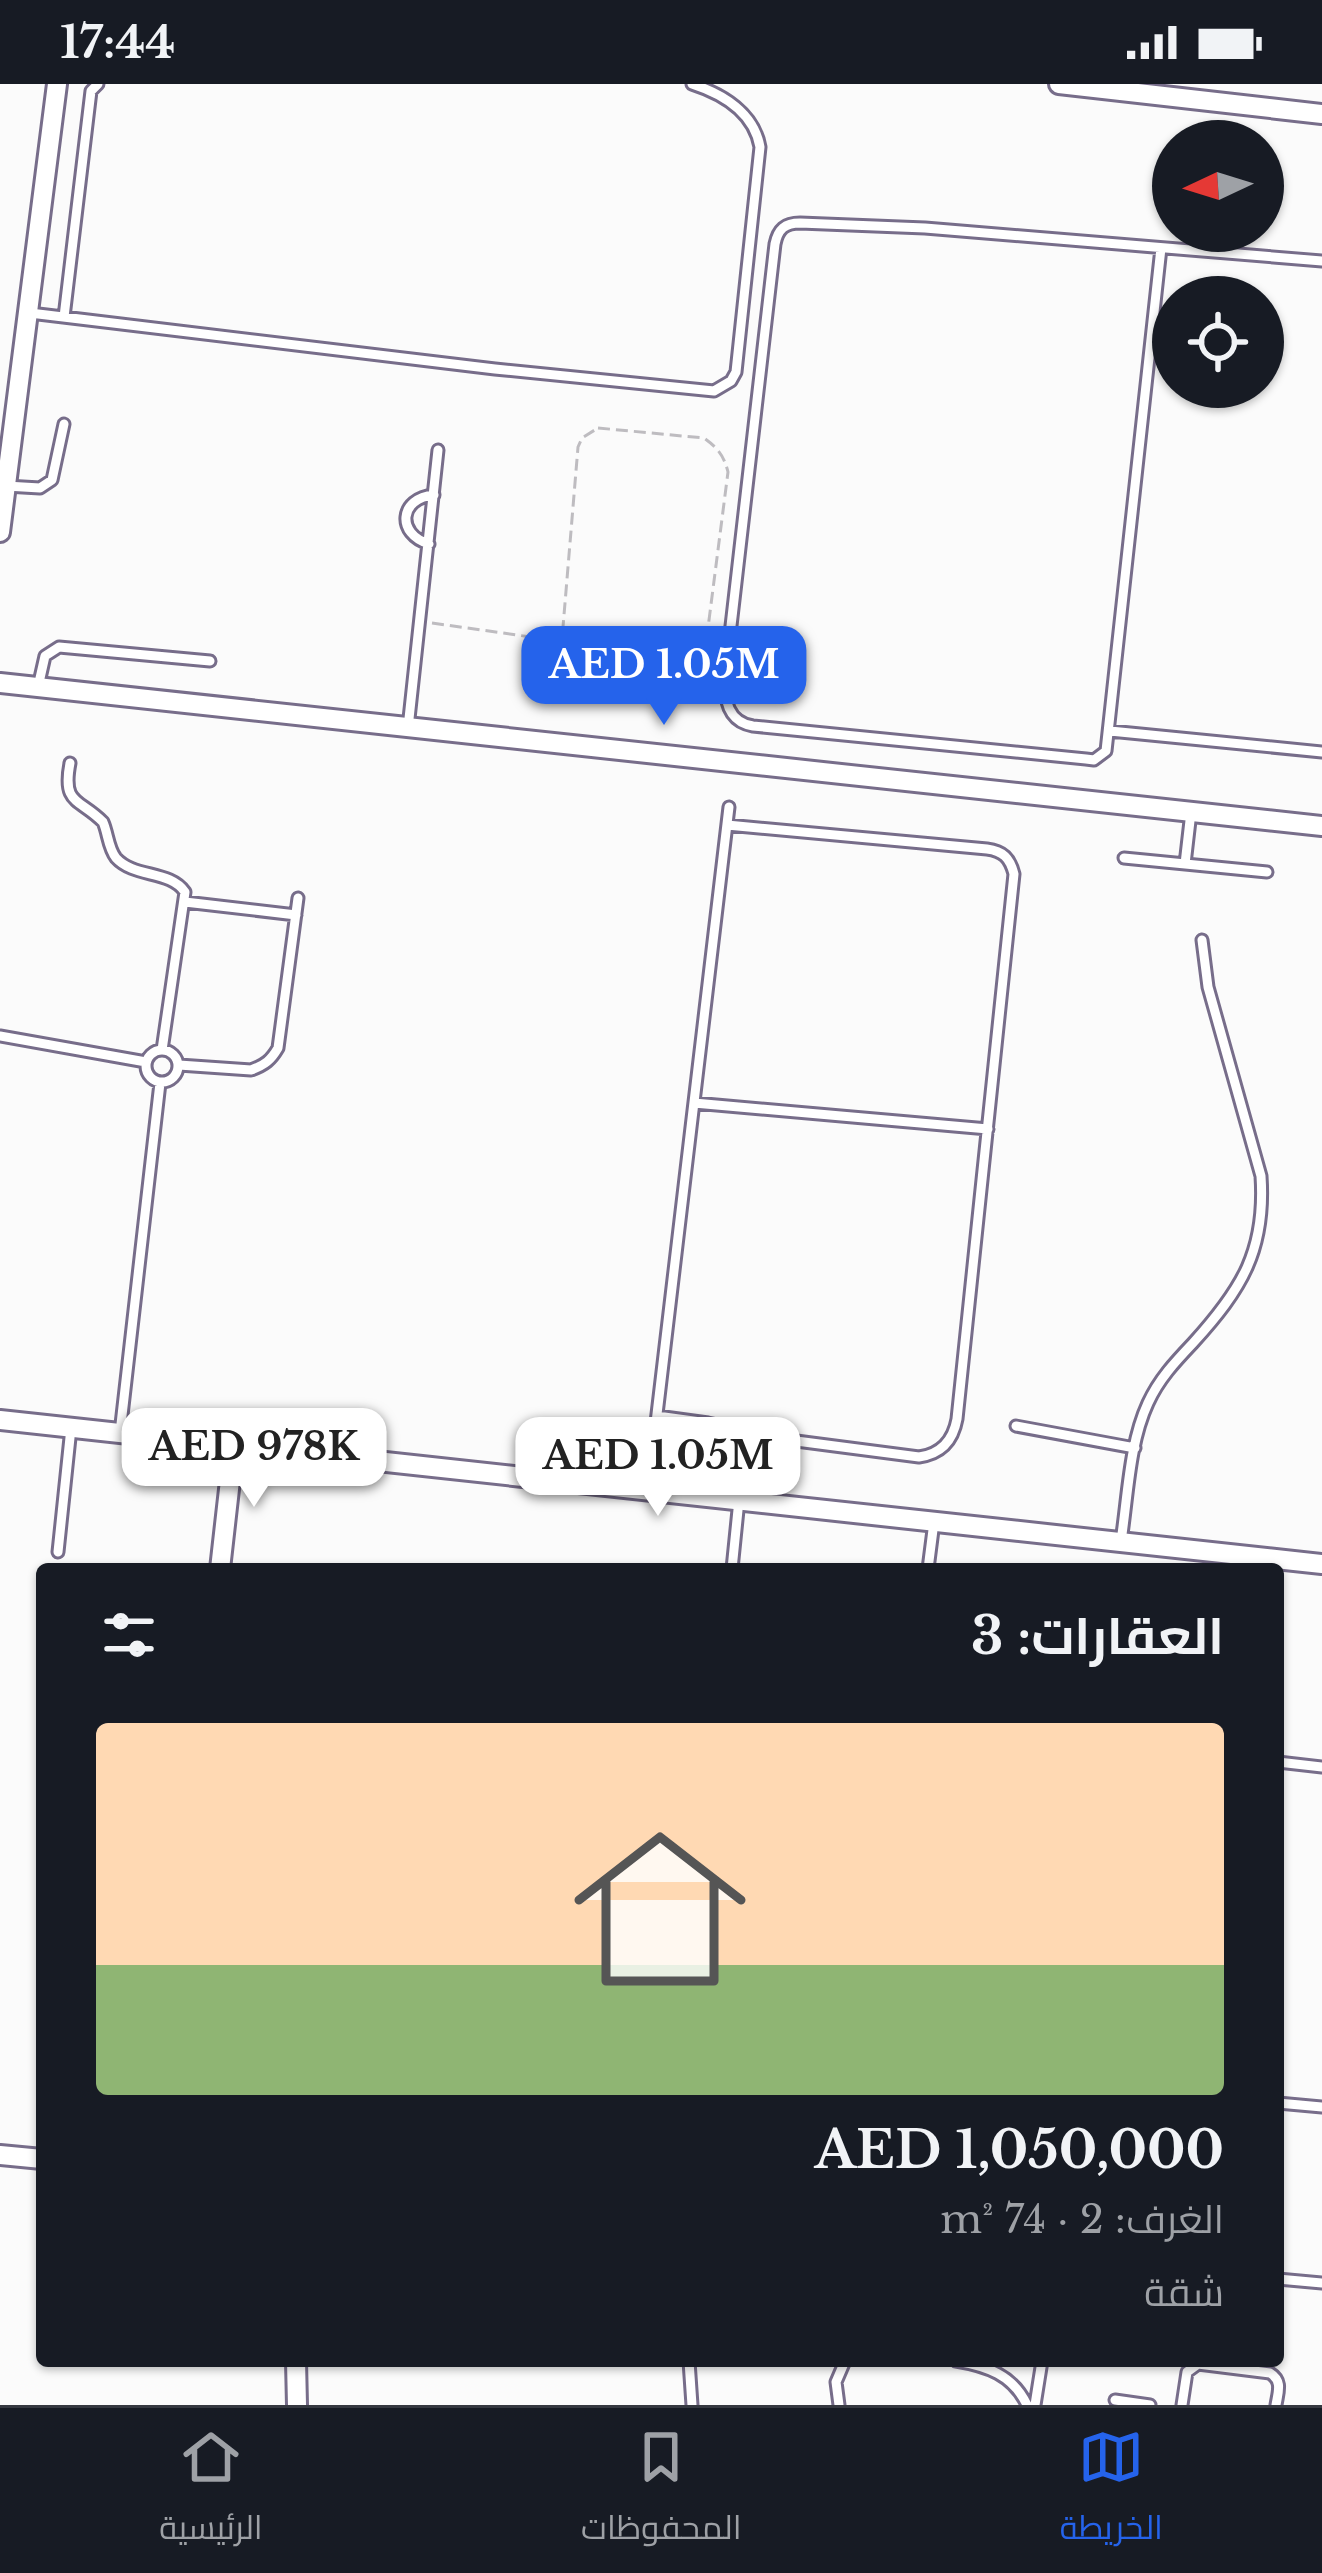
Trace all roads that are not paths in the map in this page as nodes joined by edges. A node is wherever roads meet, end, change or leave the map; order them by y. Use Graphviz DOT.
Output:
graph roads {
  1 [pos="56,84"];
  2 [pos="98,84"];
  3 [pos="692,84"];
  4 [pos="1059,84"];
  5 [pos="1130,88"];
  6 [pos="1322,114"];
  7 [pos="1152,247"];
  8 [pos="1161,252"];
  9 [pos="1211,252"];
  10 [pos="1322,261"];
  11 [pos="28,313"];
  12 [pos="64,317"];
  13 [pos="64,424"];
  14 [pos="438,450"];
  15 [pos="6,486"];
  16 [pos="434,495"];
  17 [pos="0,532"];
  18 [pos="429,544"];
  19 [pos="211,661"];
  20 [pos="0,683"];
  21 [pos="38,687"];
  22 [pos="408,728"];
  23 [pos="1109,731"];
  24 [pos="1322,752"];
  25 [pos="70,764"];
  26 [pos="729,807"];
  27 [pos="1191,812"];
  28 [pos="727,825"];
  29 [pos="1322,826"];
  30 [pos="1124,858"];
  31 [pos="1185,864"];
  32 [pos="1267,872"];
  33 [pos="298,898"];
  34 [pos="185,902"];
  35 [pos="296,915"];
  36 [pos="1202,940"];
  37 [pos="0,1036"];
  38 [pos="162,1050"];
  39 [pos="146,1062"];
  40 [pos="178,1065"];
  41 [pos="160,1083"];
  42 [pos="694,1103"];
  43 [pos="988,1129"];
  44 [pos="657,1416"];
  45 [pos="0,1420"];
  46 [pos="1016,1426"];
  47 [pos="71,1428"];
  48 [pos="120,1433"];
  49 [pos="234,1445"];
  50 [pos="1135,1448"];
  51 [pos="648,1490"];
  52 [pos="739,1500"];
  53 [pos="934,1522"];
  54 [pos="1121,1542"];
  55 [pos="58,1552"];
  56 [pos="1221,1561"];
  57 [pos="221,1563"];
  58 [pos="733,1563"];
  59 [pos="929,1563"];
  60 [pos="1322,1564"];
  61 [pos="1284,1763"];
  62 [pos="1322,1767"];
  63 [pos="1284,2103"];
  64 [pos="1322,2107"];
  65 [pos="0,2155"];
  66 [pos="36,2158"];
  67 [pos="1284,2279"];
  68 [pos="1322,2282"];
  69 [pos="296,2367"];
  70 [pos="689,2367"];
  71 [pos="842,2367"];
  72 [pos="987,2367"];
  73 [pos="1040,2367"];
  74 [pos="1194,2367"];
  75 [pos="1222,2367"];
  76 [pos="1115,2400"];
  77 [pos="297,2405"];
  78 [pos="692,2405"];
  79 [pos="839,2405"];
  80 [pos="1031,2405"];
  81 [pos="1150,2405"];
  82 [pos="1181,2405"];
  83 [pos="1276,2405"];
  1 -- 11 [label="street"];
  2 -- 12 [label="lane"];
  3 -- 12 [label="lane"];
  4 -- 5 [label="street"];
  5 -- 6 [label="street"];
  7 -- 23 [label="lane"];
  8 -- 23 [label="lane"];
  9 -- 10 [label="lane"];
  11 -- 12 [label="lane"];
  11 -- 15 [label="street"];
  13 -- 15 [label="lane"];
  14 -- 16 [label="lane"];
  15 -- 17 [label="street"];
  16 -- 18 [label="lane"];
  16 -- 18 [label="lane"];
  18 -- 22 [label="lane"];
  19 -- 21 [label="lane"];
  20 -- 21 [label="street"];
  21 -- 22 [label="street"];
  22 -- 27 [label="street"];
  23 -- 24 [label="lane"];
  25 -- 34 [label="lane"];
  26 -- 28 [label="lane"];
  27 -- 29 [label="street"];
  27 -- 31 [label="lane"];
  28 -- 42 [label="lane"];
  28 -- 43 [label="lane"];
  30 -- 31 [label="lane"];
  31 -- 32 [label="lane"];
  33 -- 35 [label="lane"];
  34 -- 35 [label="lane"];
  34 -- 38 [label="lane"];
  35 -- 40 [label="lane"];
  36 -- 50 [label="lane"];
  37 -- 39 [label="lane"];
  38 -- 39 [label="lane"];
  38 -- 40 [label="lane"];
  39 -- 41 [label="lane"];
  40 -- 41 [label="lane"];
  41 -- 48 [label="lane"];
  42 -- 43 [label="lane"];
  42 -- 44 [label="lane"];
  43 -- 44 [label="lane"];
  44 -- 51 [label="lane"];
  45 -- 47 [label="street"];
  46 -- 50 [label="lane"];
  47 -- 48 [label="street"];
  47 -- 55 [label="lane"];
  48 -- 49 [label="street"];
  49 -- 51 [label="street"];
  49 -- 57 [label="street"];
  50 -- 54 [label="lane"];
  51 -- 52 [label="street"];
  52 -- 53 [label="street"];
  52 -- 58 [label="lane"];
  53 -- 54 [label="street"];
  53 -- 59 [label="lane"];
  54 -- 56 [label="street"];
  56 -- 60 [label="street"];
  61 -- 62 [label="lane"];
  63 -- 64 [label="lane"];
  65 -- 66 [label="street"];
  67 -- 68 [label="lane"];
  69 -- 77 [label="street"];
  70 -- 78 [label="lane"];
  71 -- 79 [label="lane"];
  72 -- 80 [label="lane"];
  73 -- 80 [label="lane"];
  74 -- 82 [label="lane"];
  75 -- 83 [label="lane"];
  76 -- 81 [label="lane"];
}
